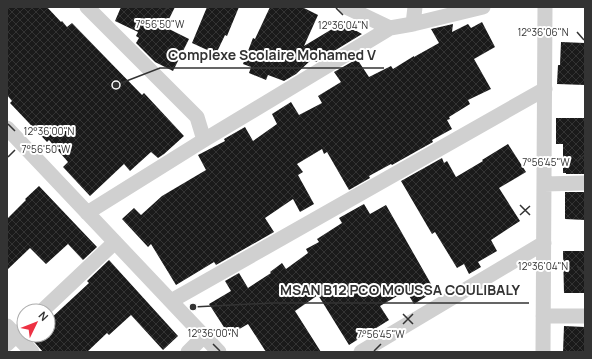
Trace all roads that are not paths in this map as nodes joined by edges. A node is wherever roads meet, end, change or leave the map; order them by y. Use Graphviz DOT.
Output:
graph roads {
  1 [pos="87,7"];
  2 [pos="346,7"];
  3 [pos="414,7"];
  4 [pos="483,7"];
  5 [pos="546,7"];
  6 [pos="413,24"];
  7 [pos="390,28"];
  8 [pos="545,88"];
  9 [pos="7,128"];
  10 [pos="204,140"];
  11 [pos="585,183"];
  12 [pos="544,184"];
  13 [pos="87,213"];
  14 [pos="115,242"];
  15 [pos="544,243"];
  16 [pos="171,301"];
  17 [pos="50,303"];
  18 [pos="543,316"];
  19 [pos="585,316"];
  20 [pos="14,333"];
  21 [pos="204,336"];
  22 [pos="32,352"];
  23 [pos="188,352"];
  24 [pos="219,352"];
  25 [pos="361,352"];
  26 [pos="543,352"];
  1 -- 10 [label="street"];
  2 -- 7 [label="street"];
  3 -- 6 [label="street"];
  4 -- 6 [label="street"];
  5 -- 8 [label="street"];
  6 -- 7 [label="street"];
  7 -- 10 [label="street"];
  8 -- 12 [label="street"];
  8 -- 16 [label="street"];
  9 -- 13 [label="street"];
  10 -- 13 [label="street"];
  11 -- 12 [label="street"];
  12 -- 15 [label="street"];
  13 -- 14 [label="street"];
  14 -- 16 [label="street"];
  14 -- 17 [label="street"];
  15 -- 18 [label="street"];
  15 -- 25 [label="street"];
  16 -- 21 [label="street"];
  18 -- 19 [label="street"];
  18 -- 26 [label="street"];
  20 -- 22 [label="street"];
  21 -- 23 [label="street"];
  21 -- 24 [label="street"];
}
